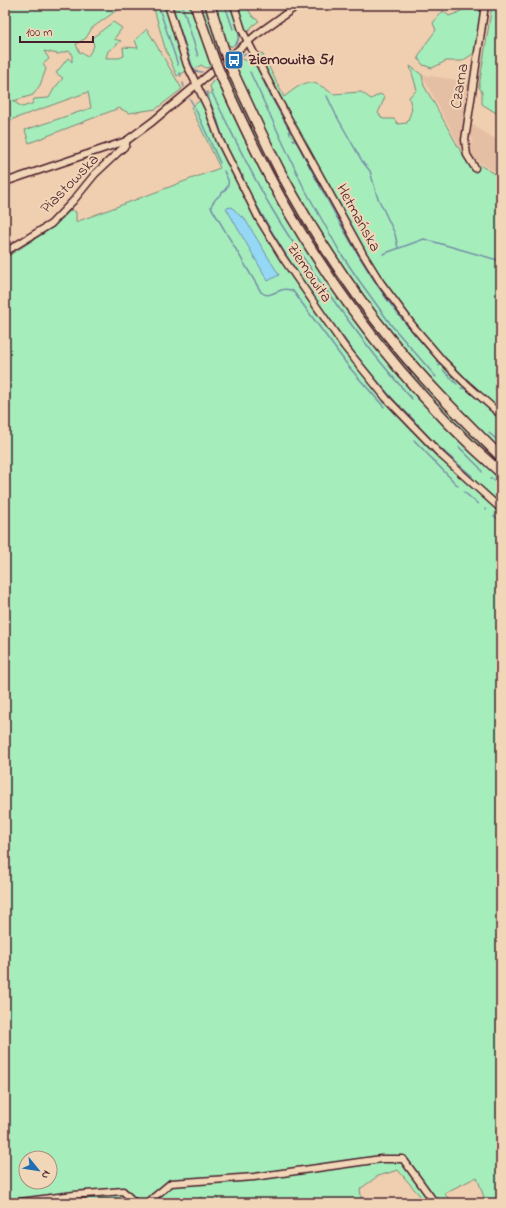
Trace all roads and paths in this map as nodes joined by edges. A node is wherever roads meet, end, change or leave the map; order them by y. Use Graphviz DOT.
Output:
graph roads {
  1 [pos="168,5"];
  2 [pos="195,5"];
  3 [pos="210,5"];
  4 [pos="234,5"];
  5 [pos="298,5"];
  6 [pos="485,5"];
  7 [pos="248,41"];
  8 [pos="196,85"];
  9 [pos="126,141"];
  10 [pos="475,168"];
  11 [pos="5,182"];
  12 [pos="5,252"];
  13 [pos="501,415"];
  14 [pos="501,457"];
  15 [pos="501,473"];
  16 [pos="501,509"];
  17 [pos="12,1203"];
  18 [pos="135,1203"];
  19 [pos="147,1203"];
  20 [pos="435,1203"];
  1 -- 8 [label="street, Ziemowita"];
  2 -- 15 [label="highway, bridge"];
  3 -- 14 [label="highway, bridge"];
  4 -- 7 [label="street, Hetmańska"];
  5 -- 7 [label="street"];
  6 -- 10 [label="street, Czarna"];
  7 -- 8 [label="street"];
  7 -- 13 [label="street, Hetmańska"];
  8 -- 9 [label="street"];
  8 -- 16 [label="street, Ziemowita"];
  9 -- 11 [label="street"];
  9 -- 12 [label="street, Piastowska"];
  17 -- 18 [label="street"];
  19 -- 20 [label="street"];
}
